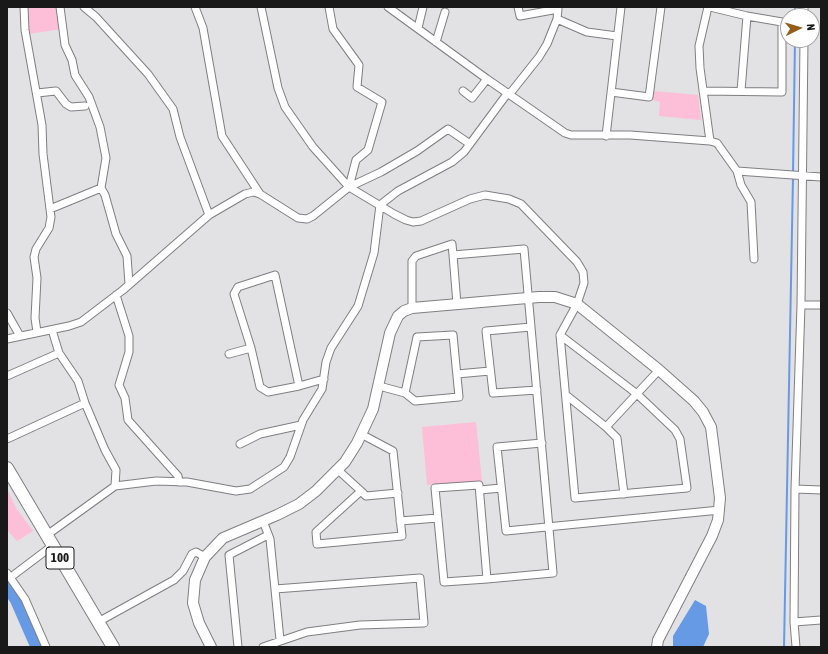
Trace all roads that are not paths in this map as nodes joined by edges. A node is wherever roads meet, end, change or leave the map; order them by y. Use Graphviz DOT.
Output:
graph roads {
  1 [pos="24,7"];
  2 [pos="60,7"];
  3 [pos="84,7"];
  4 [pos="195,7"];
  5 [pos="261,7"];
  6 [pos="330,7"];
  7 [pos="388,7"];
  8 [pos="423,7"];
  9 [pos="518,7"];
  10 [pos="621,7"];
  11 [pos="661,7"];
  12 [pos="709,7"];
  13 [pos="559,8"];
  14 [pos="445,12"];
  15 [pos="747,16"];
  16 [pos="557,19"];
  17 [pos="418,28"];
  18 [pos="618,36"];
  19 [pos="436,42"];
  20 [pos="804,48"];
  21 [pos="487,79"];
  22 [pos="463,91"];
  23 [pos="703,91"];
  24 [pos="741,91"];
  25 [pos="611,92"];
  26 [pos="37,93"];
  27 [pos="507,94"];
  28 [pos="85,106"];
  29 [pos="606,136"];
  30 [pos="710,141"];
  31 [pos="470,144"];
  32 [pos="737,171"];
  33 [pos="800,176"];
  34 [pos="821,177"];
  35 [pos="350,187"];
  36 [pos="101,188"];
  37 [pos="260,194"];
  38 [pos="380,205"];
  39 [pos="50,209"];
  40 [pos="209,215"];
  41 [pos="453,255"];
  42 [pos="754,259"];
  43 [pos="129,284"];
  44 [pos="116,295"];
  45 [pos="528,298"];
  46 [pos="457,304"];
  47 [pos="577,304"];
  48 [pos="801,305"];
  49 [pos="821,305"];
  50 [pos="412,308"];
  51 [pos="7,313"];
  52 [pos="531,327"];
  53 [pos="52,330"];
  54 [pos="37,332"];
  55 [pos="560,334"];
  56 [pos="20,336"];
  57 [pos="7,339"];
  58 [pos="251,348"];
  59 [pos="59,353"];
  60 [pos="229,354"];
  61 [pos="659,370"];
  62 [pos="490,371"];
  63 [pos="457,374"];
  64 [pos="7,376"];
  65 [pos="324,379"];
  66 [pos="299,386"];
  67 [pos="379,386"];
  68 [pos="537,390"];
  69 [pos="405,393"];
  70 [pos="637,394"];
  71 [pos="566,395"];
  72 [pos="85,403"];
  73 [pos="301,425"];
  74 [pos="606,427"];
  75 [pos="361,434"];
  76 [pos="7,439"];
  77 [pos="542,443"];
  78 [pos="240,444"];
  79 [pos="7,468"];
  80 [pos="338,470"];
  81 [pos="179,482"];
  82 [pos="115,486"];
  83 [pos="501,488"];
  84 [pos="795,489"];
  85 [pos="480,490"];
  86 [pos="821,490"];
  87 [pos="361,491"];
  88 [pos="398,493"];
  89 [pos="624,494"];
  90 [pos="720,510"];
  91 [pos="438,518"];
  92 [pos="263,521"];
  93 [pos="400,521"];
  94 [pos="549,527"];
  95 [pos="268,536"];
  96 [pos="50,541"];
  97 [pos="204,557"];
  98 [pos="9,575"];
  99 [pos="488,579"];
  100 [pos="275,589"];
  101 [pos="821,620"];
  102 [pos="98,622"];
  103 [pos="794,622"];
  104 [pos="280,640"];
  105 [pos="46,647"];
  106 [pos="113,647"];
  107 [pos="211,647"];
  108 [pos="238,647"];
  109 [pos="263,647"];
  110 [pos="657,647"];
  111 [pos="796,647"];
  1 -- 26 [label="street"];
  2 -- 36 [label="street"];
  3 -- 40 [label="street"];
  4 -- 37 [label="street"];
  5 -- 35 [label="street"];
  6 -- 35 [label="street"];
  7 -- 17 [label="street"];
  8 -- 17 [label="street"];
  9 -- 13 [label="street"];
  10 -- 18 [label="street"];
  11 -- 25 [label="street"];
  12 -- 15 [label="street"];
  12 -- 23 [label="street"];
  13 -- 16 [label="street"];
  14 -- 19 [label="street"];
  15 -- 24 [label="street"];
  15 -- 24 [label="street"];
  16 -- 18 [label="street"];
  16 -- 27 [label="street"];
  17 -- 19 [label="street"];
  18 -- 25 [label="street"];
  19 -- 21 [label="street"];
  20 -- 33 [label="street"];
  21 -- 22 [label="street"];
  21 -- 27 [label="street"];
  23 -- 24 [label="street"];
  23 -- 30 [label="street"];
  25 -- 29 [label="street"];
  26 -- 28 [label="street"];
  26 -- 39 [label="street"];
  27 -- 29 [label="street"];
  27 -- 31 [label="street"];
  29 -- 30 [label="street"];
  30 -- 32 [label="street"];
  31 -- 35 [label="street"];
  31 -- 38 [label="street"];
  32 -- 33 [label="street"];
  32 -- 42 [label="street"];
  33 -- 34 [label="street"];
  33 -- 48 [label="street"];
  35 -- 37 [label="street"];
  35 -- 38 [label="street"];
  36 -- 39 [label="street"];
  36 -- 43 [label="street"];
  37 -- 40 [label="street"];
  38 -- 47 [label="street"];
  38 -- 65 [label="street"];
  39 -- 54 [label="street"];
  40 -- 43 [label="street"];
  41 -- 45 [label="street"];
  41 -- 46 [label="street"];
  41 -- 50 [label="street"];
  43 -- 44 [label="street"];
  44 -- 53 [label="street"];
  44 -- 81 [label="street"];
  45 -- 46 [label="street"];
  45 -- 47 [label="street"];
  45 -- 52 [label="street"];
  46 -- 50 [label="street"];
  47 -- 55 [label="street"];
  47 -- 61 [label="street"];
  48 -- 49 [label="street"];
  48 -- 84 [label="street"];
  50 -- 67 [label="street"];
  51 -- 56 [label="street"];
  52 -- 62 [label="street"];
  52 -- 68 [label="street"];
  53 -- 54 [label="street"];
  53 -- 59 [label="street"];
  54 -- 56 [label="street"];
  55 -- 70 [label="street"];
  55 -- 71 [label="street"];
  56 -- 57 [label="street"];
  58 -- 60 [label="street"];
  58 -- 66 [label="street"];
  58 -- 66 [label="street"];
  59 -- 64 [label="street"];
  59 -- 72 [label="street"];
  61 -- 70 [label="street"];
  61 -- 90 [label="street"];
  62 -- 63 [label="street"];
  62 -- 68 [label="street"];
  63 -- 69 [label="street"];
  63 -- 69 [label="street"];
  65 -- 66 [label="street"];
  65 -- 73 [label="street"];
  67 -- 69 [label="street"];
  67 -- 75 [label="street"];
  68 -- 77 [label="street"];
  70 -- 74 [label="street"];
  70 -- 89 [label="street"];
  71 -- 74 [label="street"];
  71 -- 89 [label="street"];
  72 -- 76 [label="street"];
  72 -- 82 [label="street"];
  73 -- 78 [label="street"];
  73 -- 81 [label="street"];
  74 -- 89 [label="street"];
  75 -- 80 [label="street"];
  75 -- 88 [label="street"];
  77 -- 83 [label="street"];
  77 -- 94 [label="street"];
  79 -- 96 [label="main road, 100"];
  80 -- 87 [label="street"];
  80 -- 92 [label="street"];
  81 -- 82 [label="street"];
  82 -- 96 [label="street"];
  83 -- 85 [label="street"];
  83 -- 94 [label="street"];
  84 -- 86 [label="street"];
  84 -- 103 [label="street"];
  85 -- 91 [label="street"];
  85 -- 99 [label="street"];
  87 -- 88 [label="street"];
  87 -- 93 [label="street"];
  88 -- 93 [label="street"];
  90 -- 94 [label="street"];
  90 -- 110 [label="street"];
  91 -- 93 [label="street"];
  91 -- 99 [label="street"];
  92 -- 95 [label="street"];
  92 -- 97 [label="street"];
  94 -- 99 [label="street"];
  95 -- 100 [label="street"];
  95 -- 108 [label="street"];
  96 -- 98 [label="street"];
  96 -- 102 [label="main road, 100"];
  97 -- 102 [label="street"];
  97 -- 107 [label="street"];
  98 -- 105 [label="street"];
  100 -- 104 [label="street"];
  100 -- 104 [label="street"];
  101 -- 103 [label="street"];
  102 -- 106 [label="main road, 100"];
  103 -- 111 [label="street"];
  104 -- 109 [label="street"];
}
